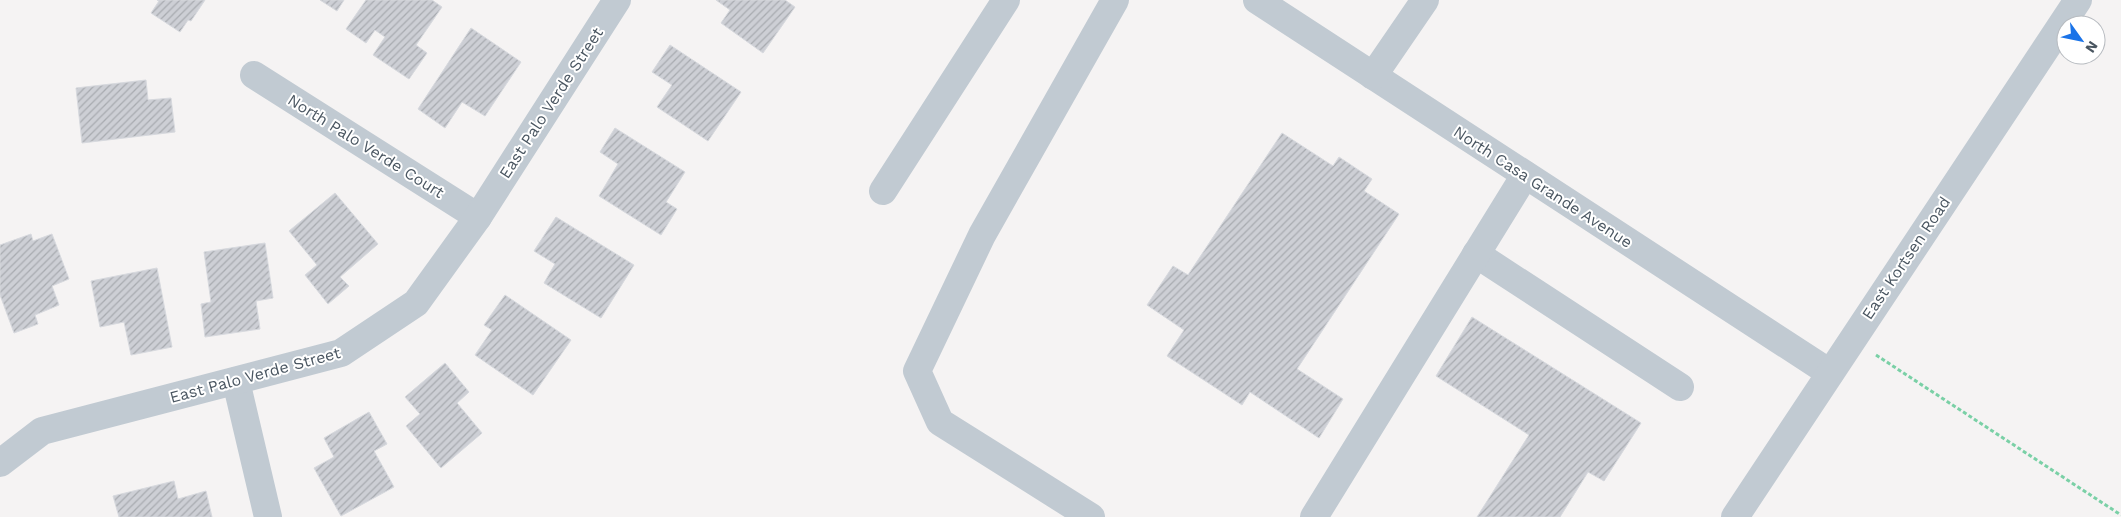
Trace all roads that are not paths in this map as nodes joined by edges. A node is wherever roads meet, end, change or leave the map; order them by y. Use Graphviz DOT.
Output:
graph roads {
  1 [pos="617,0"];
  2 [pos="1006,0"];
  3 [pos="1114,0"];
  4 [pos="1257,0"];
  5 [pos="1425,0"];
  6 [pos="2078,0"];
  7 [pos="254,75"];
  8 [pos="1373,76"];
  9 [pos="1525,175"];
  10 [pos="883,191"];
  11 [pos="478,217"];
  12 [pos="1476,254"];
  13 [pos="1830,373"];
  14 [pos="236,381"];
  15 [pos="1680,388"];
  16 [pos="0,463"];
  17 [pos="268,517"];
  18 [pos="1091,517"];
  19 [pos="1314,517"];
  20 [pos="1735,517"];
  1 -- 11 [label="street, East Palo Verde Street"];
  2 -- 10 [label="street"];
  3 -- 18 [label="street"];
  4 -- 8 [label="street, North Casa Grande Avenue"];
  5 -- 8 [label="street"];
  6 -- 13 [label="street, East Kortsen Road"];
  7 -- 11 [label="street, North Palo Verde Court"];
  8 -- 9 [label="street, North Casa Grande Avenue"];
  9 -- 12 [label="street"];
  9 -- 13 [label="street, North Casa Grande Avenue"];
  11 -- 14 [label="street, East Palo Verde Street"];
  12 -- 15 [label="street"];
  12 -- 19 [label="street"];
  13 -- 20 [label="street, East Kortsen Road"];
  14 -- 16 [label="street, East Palo Verde Street"];
  14 -- 17 [label="street"];
}
